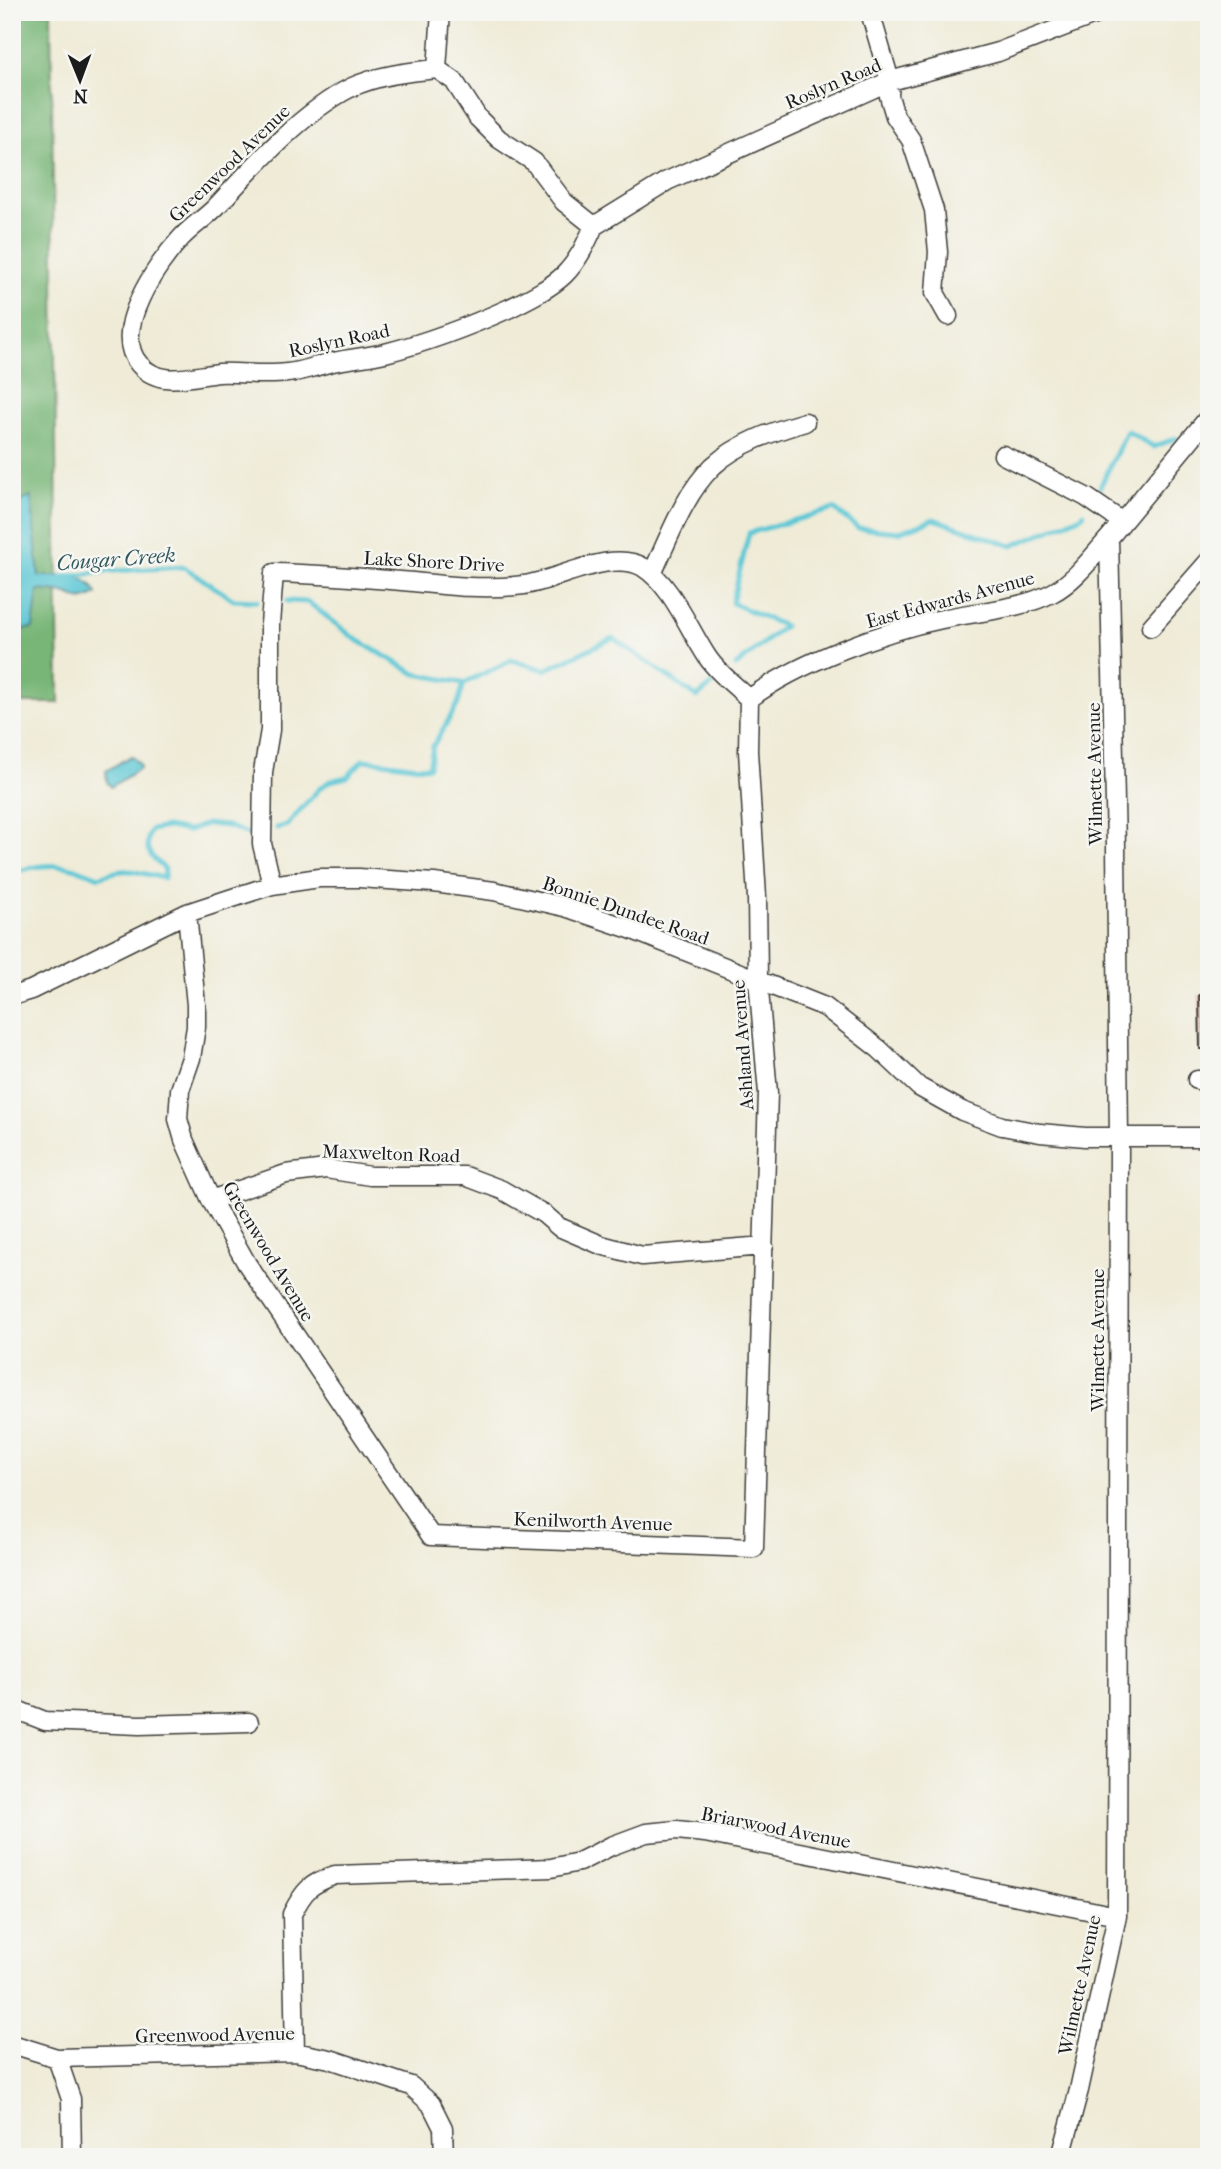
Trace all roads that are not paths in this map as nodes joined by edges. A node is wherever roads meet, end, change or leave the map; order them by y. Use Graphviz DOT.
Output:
graph roads {
  1 [pos="441,12"];
  2 [pos="870,12"];
  3 [pos="1102,12"];
  4 [pos="438,69"];
  5 [pos="890,81"];
  6 [pos="594,226"];
  7 [pos="948,316"];
  8 [pos="139,364"];
  9 [pos="1209,417"];
  10 [pos="805,422"];
  11 [pos="1003,455"];
  12 [pos="1121,521"];
  13 [pos="1109,537"];
  14 [pos="1209,561"];
  15 [pos="652,574"];
  16 [pos="1151,627"];
  17 [pos="749,699"];
  18 [pos="272,886"];
  19 [pos="187,913"];
  20 [pos="758,979"];
  21 [pos="12,996"];
  22 [pos="1209,1138"];
  23 [pos="1119,1139"];
  24 [pos="211,1200"];
  25 [pos="764,1246"];
  26 [pos="431,1536"];
  27 [pos="754,1548"];
  28 [pos="12,1708"];
  29 [pos="249,1722"];
  30 [pos="1117,1916"];
  31 [pos="12,2044"];
  32 [pos="295,2052"];
  33 [pos="57,2058"];
  34 [pos="72,2157"];
  35 [pos="444,2157"];
  36 [pos="1061,2157"];
  1 -- 4 [label="street"];
  2 -- 5 [label="street"];
  3 -- 5 [label="street, Roslyn Road"];
  4 -- 6 [label="street"];
  4 -- 8 [label="street, Greenwood Avenue"];
  5 -- 6 [label="street, Roslyn Road"];
  5 -- 7 [label="street"];
  6 -- 8 [label="street, Roslyn Road"];
  9 -- 12 [label="street"];
  10 -- 15 [label="street"];
  11 -- 12 [label="street"];
  12 -- 13 [label="street"];
  13 -- 17 [label="street, East Edwards Avenue"];
  13 -- 23 [label="street, Wilmette Avenue"];
  14 -- 16 [label="street"];
  15 -- 17 [label="street"];
  15 -- 18 [label="street, Lake Shore Drive"];
  17 -- 20 [label="street, Ashland Avenue"];
  18 -- 19 [label="street, Bonnie Dundee Road"];
  18 -- 20 [label="street, Bonnie Dundee Road"];
  19 -- 21 [label="street, Bonnie Dundee Road"];
  19 -- 24 [label="street, Greenwood Avenue"];
  20 -- 23 [label="street, Bonnie Dundee Road"];
  20 -- 25 [label="street, Ashland Avenue"];
  22 -- 23 [label="street, Bonnie Dundee Road"];
  23 -- 30 [label="street, Wilmette Avenue"];
  24 -- 25 [label="street, Maxwelton Road"];
  24 -- 26 [label="street, Greenwood Avenue"];
  25 -- 27 [label="street, Ashland Avenue"];
  26 -- 27 [label="street, Kenilworth Avenue"];
  28 -- 29 [label="street"];
  30 -- 32 [label="street, Briarwood Avenue"];
  30 -- 36 [label="street, Wilmette Avenue"];
  31 -- 33 [label="street, Greenwood Avenue"];
  32 -- 33 [label="street, Greenwood Avenue"];
  32 -- 35 [label="street, Greenwood Avenue"];
  33 -- 34 [label="street"];
}
